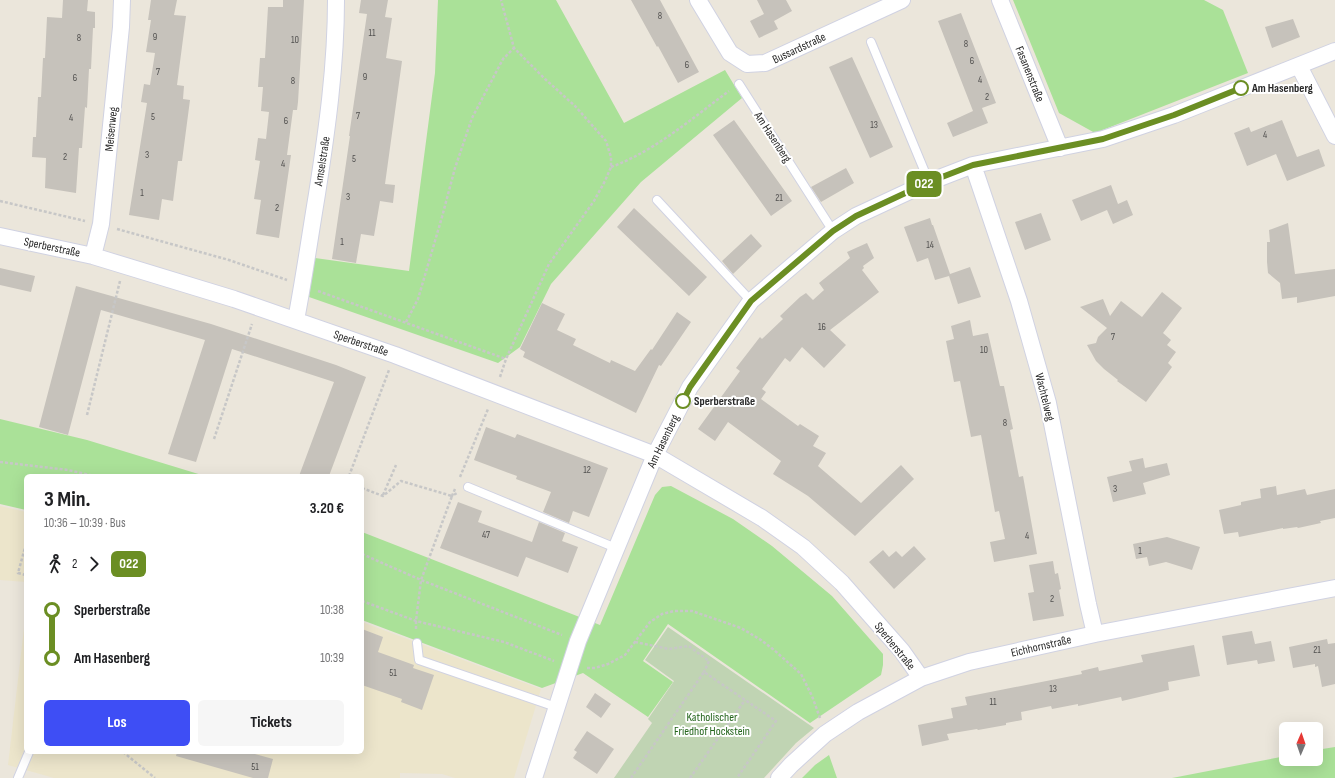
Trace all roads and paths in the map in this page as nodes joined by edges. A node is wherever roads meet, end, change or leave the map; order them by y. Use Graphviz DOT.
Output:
graph roads {
  1 [pos="122,0"];
  2 [pos="336,0"];
  3 [pos="502,0"];
  4 [pos="698,0"];
  5 [pos="902,0"];
  6 [pos="1000,0"];
  7 [pos="871,42"];
  8 [pos="514,48"];
  9 [pos="1335,51"];
  10 [pos="1299,66"];
  11 [pos="739,84"];
  12 [pos="1335,136"];
  13 [pos="1060,148"];
  14 [pos="973,165"];
  15 [pos="611,167"];
  16 [pos="929,182"];
  17 [pos="657,200"];
  18 [pos="0,201"];
  19 [pos="101,224"];
  20 [pos="833,231"];
  21 [pos="0,236"];
  22 [pos="93,256"];
  23 [pos="124,266"];
  24 [pos="303,286"];
  25 [pos="751,301"];
  26 [pos="258,307"];
  27 [pos="296,320"];
  28 [pos="406,322"];
  29 [pos="395,354"];
  30 [pos="506,359"];
  31 [pos="495,394"];
  32 [pos="87,415"];
  33 [pos="214,439"];
  34 [pos="655,455"];
  35 [pos="0,462"];
  36 [pos="396,465"];
  37 [pos="85,474"];
  38 [pos="350,474"];
  39 [pos="459,480"];
  40 [pos="468,487"];
  41 [pos="364,489"];
  42 [pos="383,496"];
  43 [pos="616,548"];
  44 [pos="24,551"];
  45 [pos="364,555"];
  46 [pos="24,574"];
  47 [pos="421,580"];
  48 [pos="1335,588"];
  49 [pos="364,601"];
  50 [pos="416,621"];
  51 [pos="1095,634"];
  52 [pos="578,641"];
  53 [pos="634,642"];
  54 [pos="417,643"];
  55 [pos="569,668"];
  56 [pos="704,672"];
  57 [pos="921,678"];
  58 [pos="745,700"];
  59 [pos="556,707"];
  60 [pos="825,734"];
  61 [pos="28,754"];
  62 [pos="125,754"];
  63 [pos="18,778"];
  64 [pos="155,778"];
  65 [pos="534,778"];
  66 [pos="631,778"];
  67 [pos="690,778"];
  68 [pos="737,778"];
  69 [pos="779,778"];
  1 -- 19 [label="street, Meisenweg"];
  2 -- 24 [label="street, Amselstraße"];
  3 -- 8 [label="path"];
  4 -- 5 [label="street, Bussardstraße"];
  6 -- 13 [label="street, Fasanenstraße"];
  7 -- 16 [label="lane"];
  8 -- 15 [label="path"];
  8 -- 28 [label="path"];
  9 -- 10 [label="street, Am Hasenberg"];
  10 -- 12 [label="street"];
  10 -- 13 [label="street, Am Hasenberg"];
  11 -- 15 [label="path"];
  11 -- 20 [label="lane, Am Hasenberg"];
  13 -- 14 [label="street, Am Hasenberg"];
  14 -- 16 [label="street, Am Hasenberg"];
  14 -- 51 [label="street, Wachtelweg"];
  15 -- 30 [label="path"];
  16 -- 20 [label="street, Am Hasenberg"];
  17 -- 25 [label="lane"];
  18 -- 19 [label="path"];
  19 -- 22 [label="street, Meisenweg"];
  19 -- 24 [label="path"];
  20 -- 25 [label="street, Am Hasenberg"];
  21 -- 22 [label="street, Sperberstraße"];
  22 -- 23 [label="street, Sperberstraße"];
  23 -- 26 [label="street, Sperberstraße"];
  23 -- 32 [label="path"];
  24 -- 27 [label="street, Amselstraße"];
  24 -- 28 [label="path"];
  25 -- 34 [label="street, Am Hasenberg"];
  26 -- 27 [label="street, Sperberstraße"];
  26 -- 33 [label="path"];
  27 -- 29 [label="street, Sperberstraße"];
  28 -- 30 [label="path"];
  29 -- 31 [label="street, Sperberstraße"];
  29 -- 38 [label="path"];
  30 -- 31 [label="path"];
  31 -- 34 [label="street, Sperberstraße"];
  31 -- 39 [label="path"];
  34 -- 43 [label="street, Am Hasenberg"];
  34 -- 57 [label="street, Sperberstraße"];
  35 -- 37 [label="path"];
  36 -- 42 [label="path"];
  40 -- 43 [label="lane"];
  41 -- 42 [label="path"];
  42 -- 47 [label="path"];
  43 -- 52 [label="street, Am Hasenberg"];
  44 -- 46 [label="path"];
  45 -- 47 [label="path"];
  47 -- 50 [label="path"];
  47 -- 52 [label="path"];
  48 -- 51 [label="street, Eichhornstraße"];
  49 -- 50 [label="path"];
  50 -- 54 [label="path"];
  50 -- 55 [label="path"];
  51 -- 57 [label="street, Eichhornstraße"];
  52 -- 55 [label="street, Am Hasenberg"];
  53 -- 55 [label="path"];
  53 -- 56 [label="path"];
  53 -- 60 [label="path"];
  54 -- 59 [label="lane"];
  55 -- 59 [label="street, Am Hasenberg"];
  56 -- 58 [label="path"];
  56 -- 66 [label="path"];
  57 -- 60 [label="street, Eichhornstraße"];
  58 -- 67 [label="path"];
  58 -- 68 [label="path"];
  59 -- 65 [label="street, Am Hasenberg"];
  60 -- 69 [label="street, Eichhornstraße"];
  61 -- 63 [label="lane"];
  62 -- 64 [label="path"];
}
